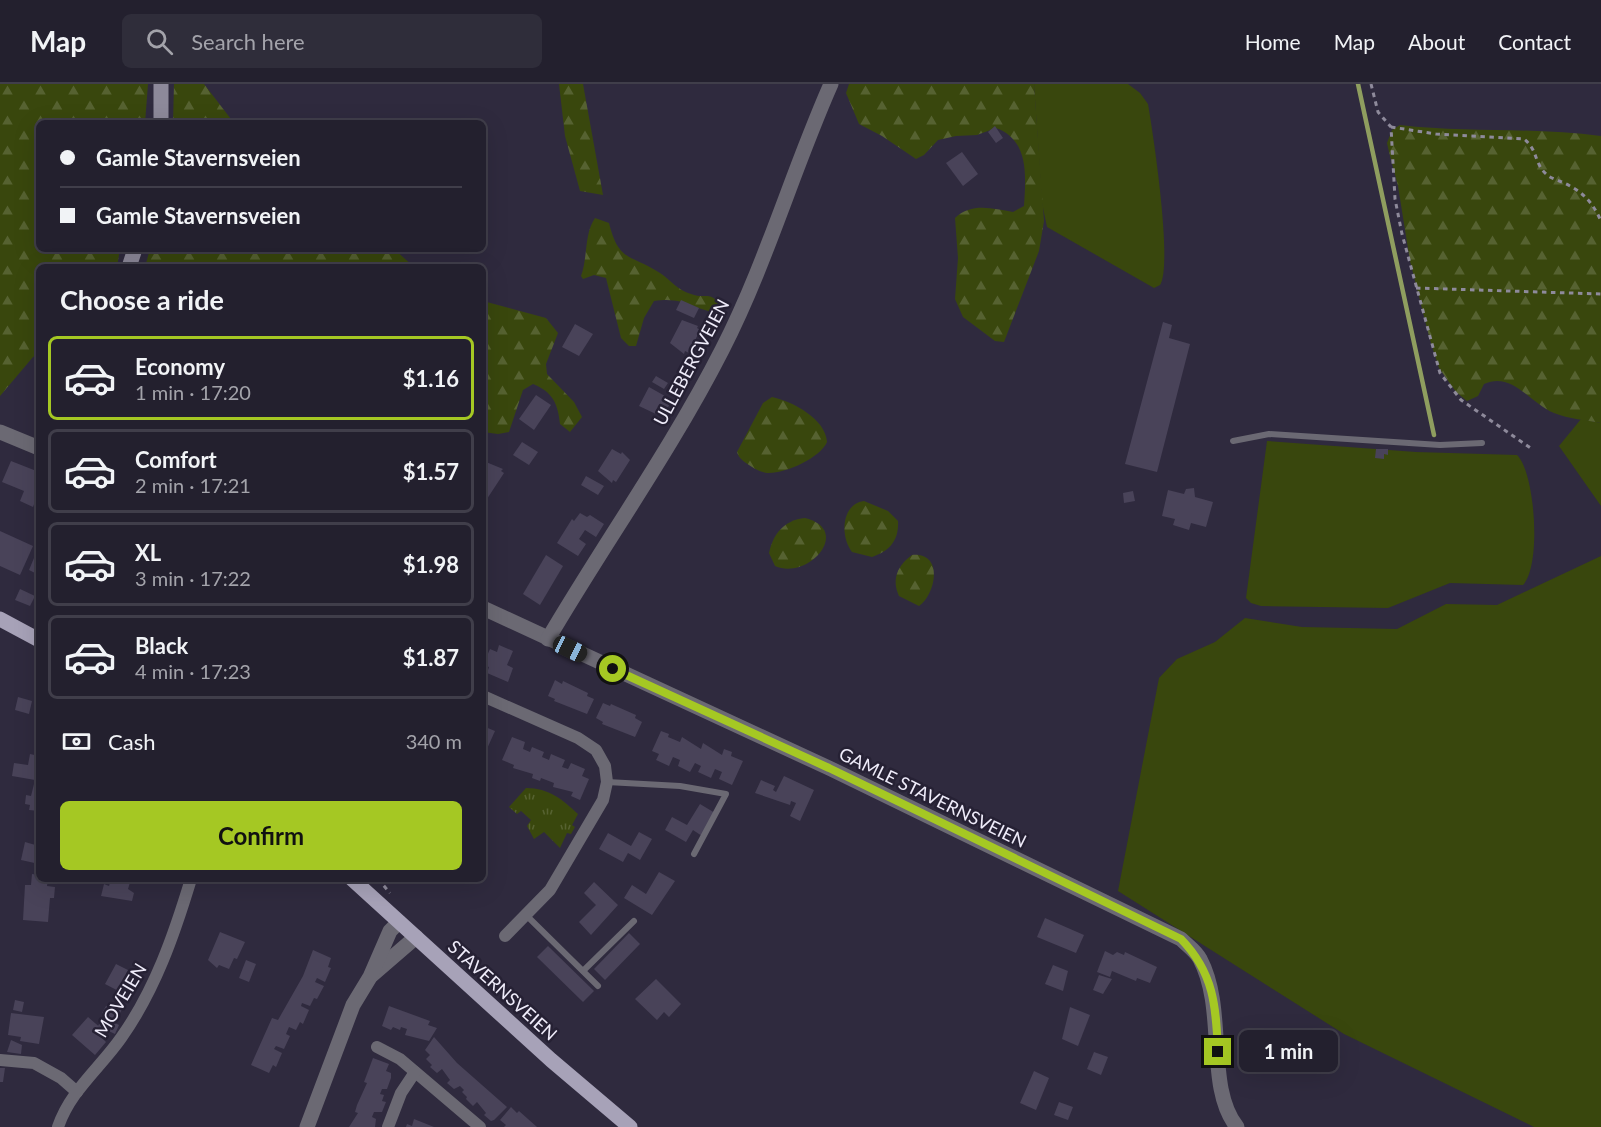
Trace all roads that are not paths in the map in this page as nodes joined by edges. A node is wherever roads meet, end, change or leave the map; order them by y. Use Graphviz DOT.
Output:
graph roads {
  1 [pos="161,84"];
  2 [pos="831,84"];
  3 [pos="161,120"];
  4 [pos="0,432"];
  5 [pos="1233,441"];
  6 [pos="1482,443"];
  7 [pos="36,447"];
  8 [pos="486,609"];
  9 [pos="0,619"];
  10 [pos="36,638"];
  11 [pos="548,639"];
  12 [pos="486,697"];
  13 [pos="607,782"];
  14 [pos="694,854"];
  15 [pos="190,882"];
  16 [pos="355,882"];
  17 [pos="526,915"];
  18 [pos="634,921"];
  19 [pos="399,922"];
  20 [pos="505,936"];
  21 [pos="416,937"];
  22 [pos="583,971"];
  23 [pos="370,977"];
  24 [pos="598,986"];
  25 [pos="377,1047"];
  26 [pos="0,1060"];
  27 [pos="415,1072"];
  28 [pos="77,1092"];
  29 [pos="58,1127"];
  30 [pos="306,1127"];
  31 [pos="388,1127"];
  32 [pos="480,1127"];
  33 [pos="630,1127"];
  34 [pos="1237,1127"];
  1 -- 3 [label="main road"];
  2 -- 11 [label="street, ULLEBERGVEIEN"];
  4 -- 7 [label="street"];
  5 -- 6 [label="lane"];
  8 -- 11 [label="street, GAMLE STAVERNSVEIEN"];
  9 -- 10 [label="main road"];
  11 -- 34 [label="street, GAMLE STAVERNSVEIEN"];
  12 -- 13 [label="street"];
  13 -- 14 [label="lane"];
  13 -- 17 [label="street"];
  15 -- 28 [label="street, MOVEIEN"];
  16 -- 19 [label="main road, STAVERNSVEIEN"];
  17 -- 20 [label="street"];
  17 -- 22 [label="lane"];
  18 -- 22 [label="lane"];
  19 -- 21 [label="main road, STAVERNSVEIEN"];
  19 -- 23 [label="street"];
  21 -- 23 [label="street"];
  21 -- 33 [label="main road, STAVERNSVEIEN"];
  22 -- 24 [label="lane"];
  23 -- 30 [label="street"];
  25 -- 27 [label="street"];
  26 -- 28 [label="street"];
  27 -- 31 [label="street"];
  27 -- 32 [label="street"];
  28 -- 29 [label="street, MOVEIEN"];
}
